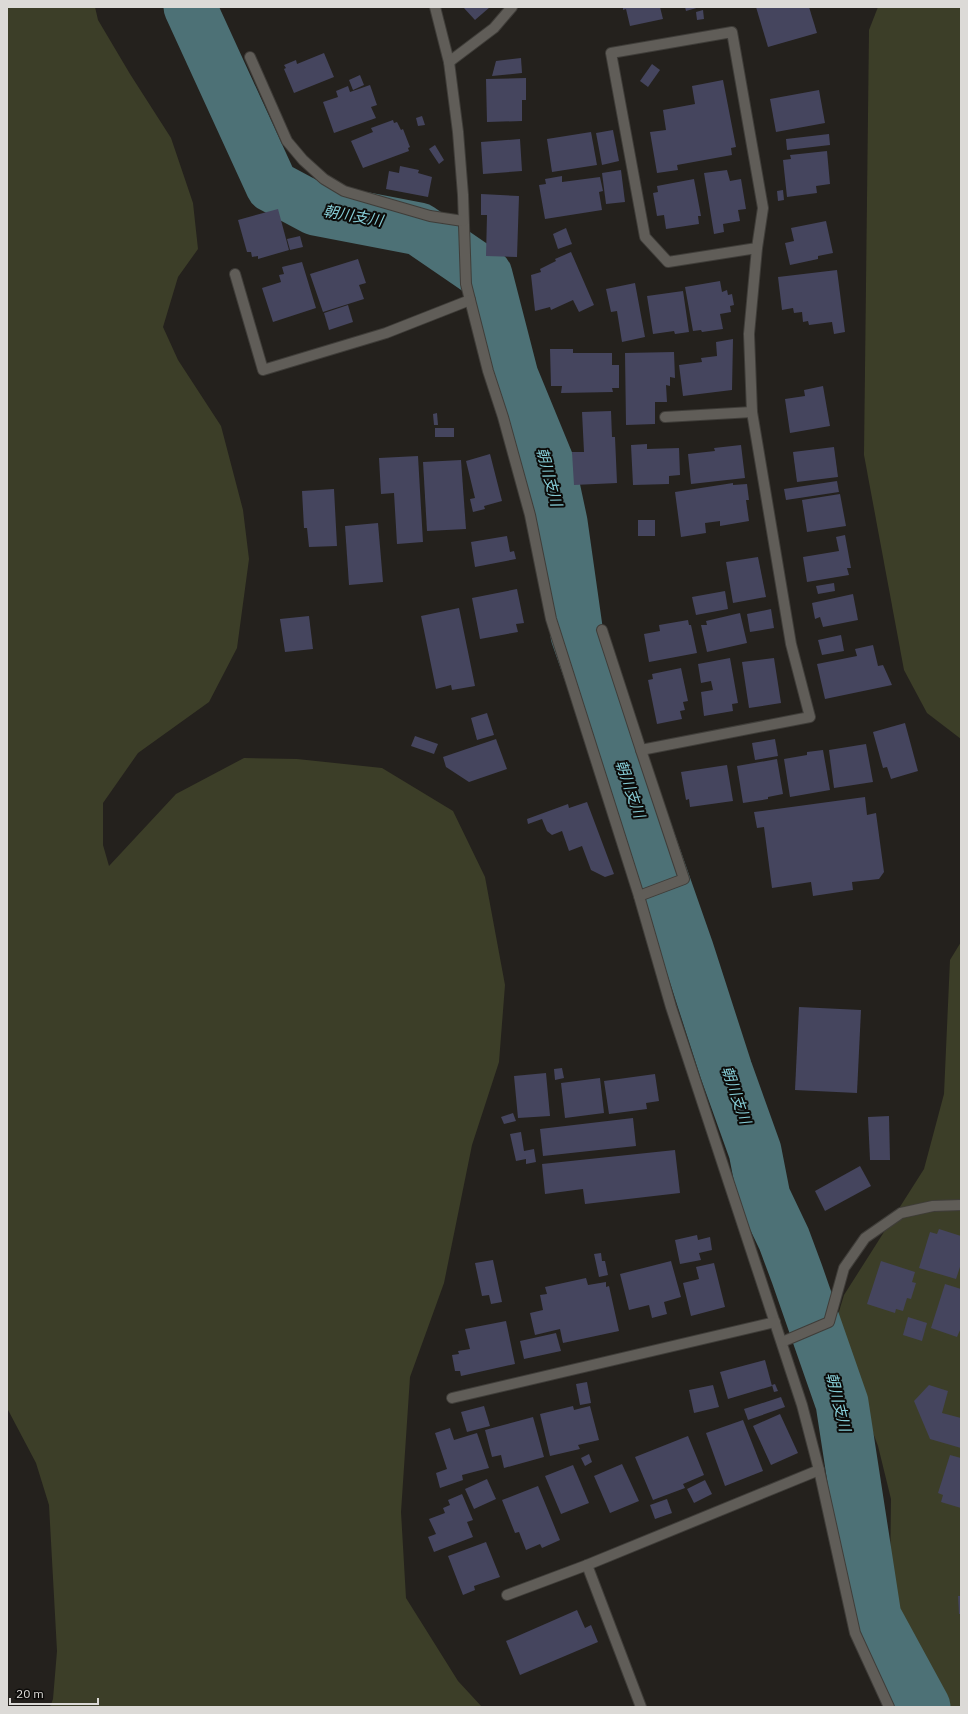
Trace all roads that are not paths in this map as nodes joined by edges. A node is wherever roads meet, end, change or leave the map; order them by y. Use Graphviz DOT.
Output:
graph roads {
  1 [pos="435,7"];
  2 [pos="512,7"];
  3 [pos="250,57"];
  4 [pos="449,62"];
  5 [pos="463,221"];
  6 [pos="757,248"];
  7 [pos="235,274"];
  8 [pos="470,300"];
  9 [pos="752,412"];
  10 [pos="665,417"];
  11 [pos="602,630"];
  12 [pos="641,750"];
  13 [pos="640,895"];
  14 [pos="961,1205"];
  15 [pos="775,1322"];
  16 [pos="782,1342"];
  17 [pos="452,1398"];
  18 [pos="819,1470"];
  19 [pos="587,1565"];
  20 [pos="507,1595"];
  21 [pos="641,1707"];
  22 [pos="889,1707"];
  1 -- 4 [label="street"];
  2 -- 4 [label="street"];
  3 -- 5 [label="street"];
  4 -- 5 [label="street"];
  5 -- 8 [label="street"];
  6 -- 6 [label="street"];
  6 -- 9 [label="street"];
  7 -- 8 [label="street"];
  8 -- 13 [label="street"];
  9 -- 10 [label="street"];
  9 -- 12 [label="street"];
  11 -- 12 [label="street"];
  12 -- 13 [label="street"];
  13 -- 15 [label="street"];
  14 -- 16 [label="street"];
  15 -- 16 [label="street"];
  15 -- 17 [label="street"];
  16 -- 18 [label="street"];
  18 -- 19 [label="street"];
  18 -- 22 [label="street"];
  19 -- 20 [label="street"];
  19 -- 21 [label="street"];
}
